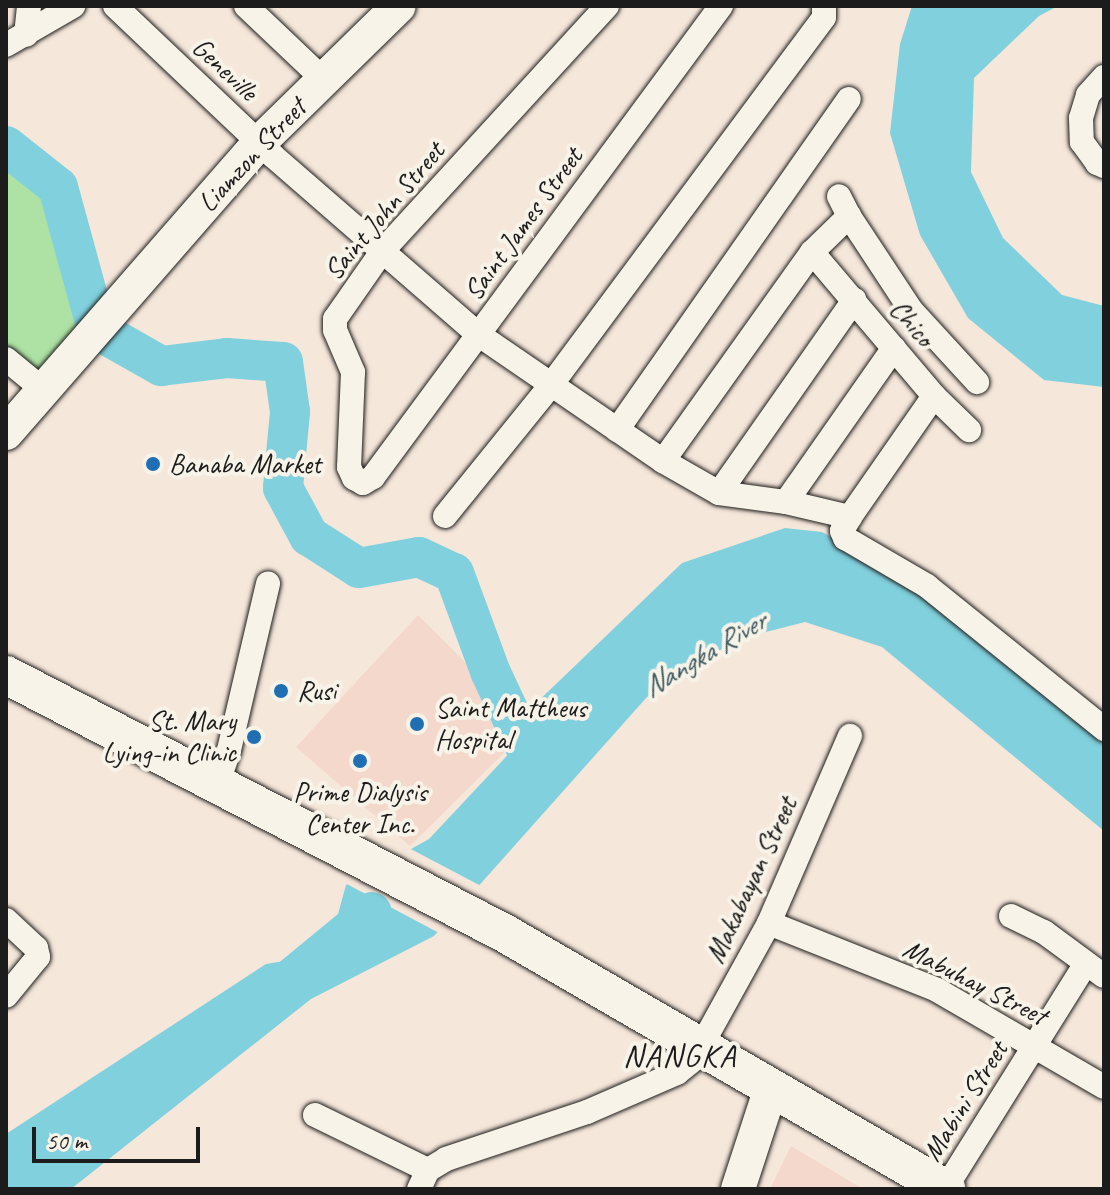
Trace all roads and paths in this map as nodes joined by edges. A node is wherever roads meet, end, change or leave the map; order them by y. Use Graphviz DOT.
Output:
graph roads {
  1 [pos="29,6"];
  2 [pos="73,6"];
  3 [pos="115,6"];
  4 [pos="246,6"];
  5 [pos="399,6"];
  6 [pos="607,6"];
  7 [pos="721,6"];
  8 [pos="824,12"];
  9 [pos="16,40"];
  10 [pos="1104,77"];
  11 [pos="324,80"];
  12 [pos="849,99"];
  13 [pos="260,142"];
  14 [pos="1104,166"];
  15 [pos="812,252"];
  16 [pos="381,253"];
  17 [pos="854,300"];
  18 [pos="479,335"];
  19 [pos="894,348"];
  20 [pos="6,359"];
  21 [pos="977,382"];
  22 [pos="551,385"];
  23 [pos="46,392"];
  24 [pos="934,396"];
  25 [pos="617,430"];
  26 [pos="969,430"];
  27 [pos="6,433"];
  28 [pos="663,461"];
  29 [pos="373,477"];
  30 [pos="719,493"];
  31 [pos="786,502"];
  32 [pos="445,516"];
  33 [pos="850,517"];
  34 [pos="268,584"];
  35 [pos="6,675"];
  36 [pos="1104,729"];
  37 [pos="850,736"];
  38 [pos="217,785"];
  39 [pos="1011,916"];
  40 [pos="6,920"];
  41 [pos="769,923"];
  42 [pos="1095,969"];
  43 [pos="6,996"];
  44 [pos="1035,1046"];
  45 [pos="701,1048"];
  46 [pos="1104,1087"];
  47 [pos="771,1088"];
  48 [pos="315,1115"];
  49 [pos="424,1179"];
  50 [pos="738,1189"];
  51 [pos="946,1189"];
  1 -- 9 [label="street"];
  2 -- 9 [label="street"];
  3 -- 13 [label="street, Geneville"];
  4 -- 11 [label="street"];
  5 -- 11 [label="street, Liamzon Street"];
  6 -- 16 [label="street, Saint John Street"];
  7 -- 18 [label="street, Saint James Street"];
  8 -- 22 [label="street"];
  10 -- 14 [label="street"];
  11 -- 13 [label="street, Liamzon Street"];
  12 -- 25 [label="street"];
  13 -- 16 [label="street, Geneville"];
  13 -- 23 [label="street, Liamzon Street"];
  15 -- 17 [label="street, Chico"];
  15 -- 21 [label="street"];
  15 -- 28 [label="street"];
  16 -- 18 [label="street, Geneville"];
  16 -- 29 [label="street, Saint John Street"];
  17 -- 19 [label="street, Chico"];
  17 -- 30 [label="street"];
  18 -- 22 [label="street, Geneville"];
  18 -- 29 [label="street, Saint James Street"];
  19 -- 24 [label="street, Chico"];
  19 -- 31 [label="street"];
  20 -- 23 [label="street"];
  22 -- 25 [label="street, Geneville"];
  22 -- 32 [label="street"];
  23 -- 27 [label="street, Liamzon Street"];
  24 -- 26 [label="street, Chico"];
  24 -- 33 [label="street"];
  25 -- 28 [label="street, Geneville"];
  28 -- 30 [label="street, Geneville"];
  30 -- 31 [label="street"];
  31 -- 33 [label="street"];
  33 -- 36 [label="street"];
  34 -- 38 [label="street"];
  35 -- 38 [label="main road"];
  37 -- 41 [label="street, Makabayan Street"];
  38 -- 45 [label="main road"];
  39 -- 42 [label="street"];
  40 -- 43 [label="street"];
  41 -- 44 [label="street, Mabuhay Street"];
  41 -- 45 [label="street, Makabayan Street"];
  42 -- 44 [label="street, Mabini Street"];
  44 -- 46 [label="street, Mabuhay Street"];
  44 -- 51 [label="street, Mabini Street"];
  45 -- 47 [label="main road"];
  45 -- 49 [label="street, Makabayan Street"];
  47 -- 50 [label="street"];
  47 -- 51 [label="main road"];
  48 -- 49 [label="street"];
}
